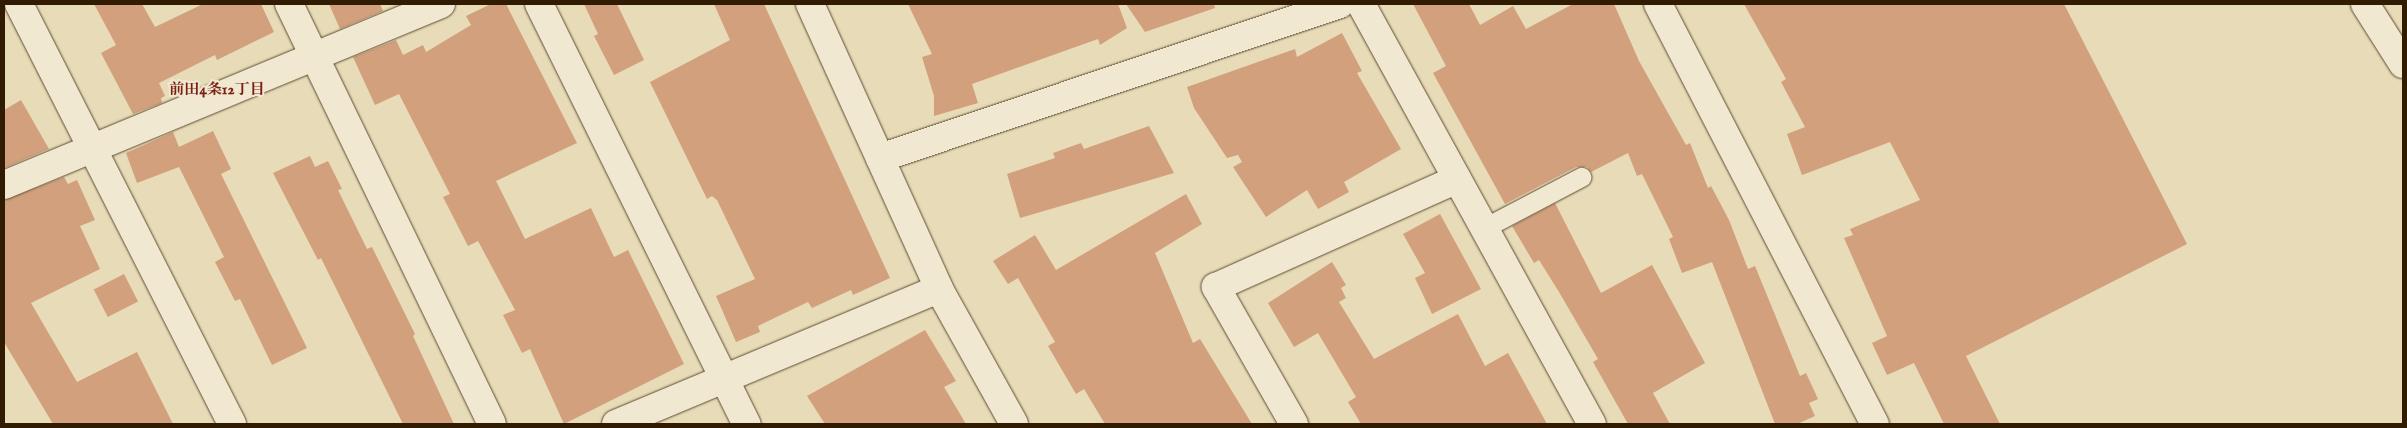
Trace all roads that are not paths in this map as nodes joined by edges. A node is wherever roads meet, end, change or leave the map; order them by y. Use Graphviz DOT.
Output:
graph roads {
  1 [pos="19,4"];
  2 [pos="289,4"];
  3 [pos="441,4"];
  4 [pos="539,4"];
  5 [pos="810,4"];
  6 [pos="1340,4"];
  7 [pos="1362,4"];
  8 [pos="1658,4"];
  9 [pos="2365,4"];
  10 [pos="314,54"];
  11 [pos="2403,64"];
  12 [pos="92,148"];
  13 [pos="880,158"];
  14 [pos="1581,177"];
  15 [pos="1457,179"];
  16 [pos="4,184"];
  17 [pos="1484,228"];
  18 [pos="939,289"];
  19 [pos="723,380"];
  20 [pos="232,424"];
  21 [pos="492,424"];
  22 [pos="616,424"];
  23 [pos="747,424"];
  24 [pos="1014,424"];
  25 [pos="1294,424"];
  26 [pos="1592,424"];
  27 [pos="1875,424"];
  1 -- 12 [label="street"];
  2 -- 10 [label="street"];
  3 -- 10 [label="street"];
  4 -- 19 [label="street"];
  5 -- 13 [label="street"];
  6 -- 13 [label="street"];
  7 -- 15 [label="street"];
  8 -- 27 [label="street"];
  9 -- 11 [label="street"];
  10 -- 12 [label="street"];
  10 -- 21 [label="street"];
  12 -- 16 [label="street"];
  12 -- 20 [label="street"];
  13 -- 18 [label="street"];
  14 -- 17 [label="lane"];
  15 -- 17 [label="street"];
  15 -- 25 [label="street"];
  17 -- 26 [label="street"];
  18 -- 19 [label="street"];
  18 -- 24 [label="street"];
  19 -- 22 [label="street"];
  19 -- 23 [label="street"];
}
